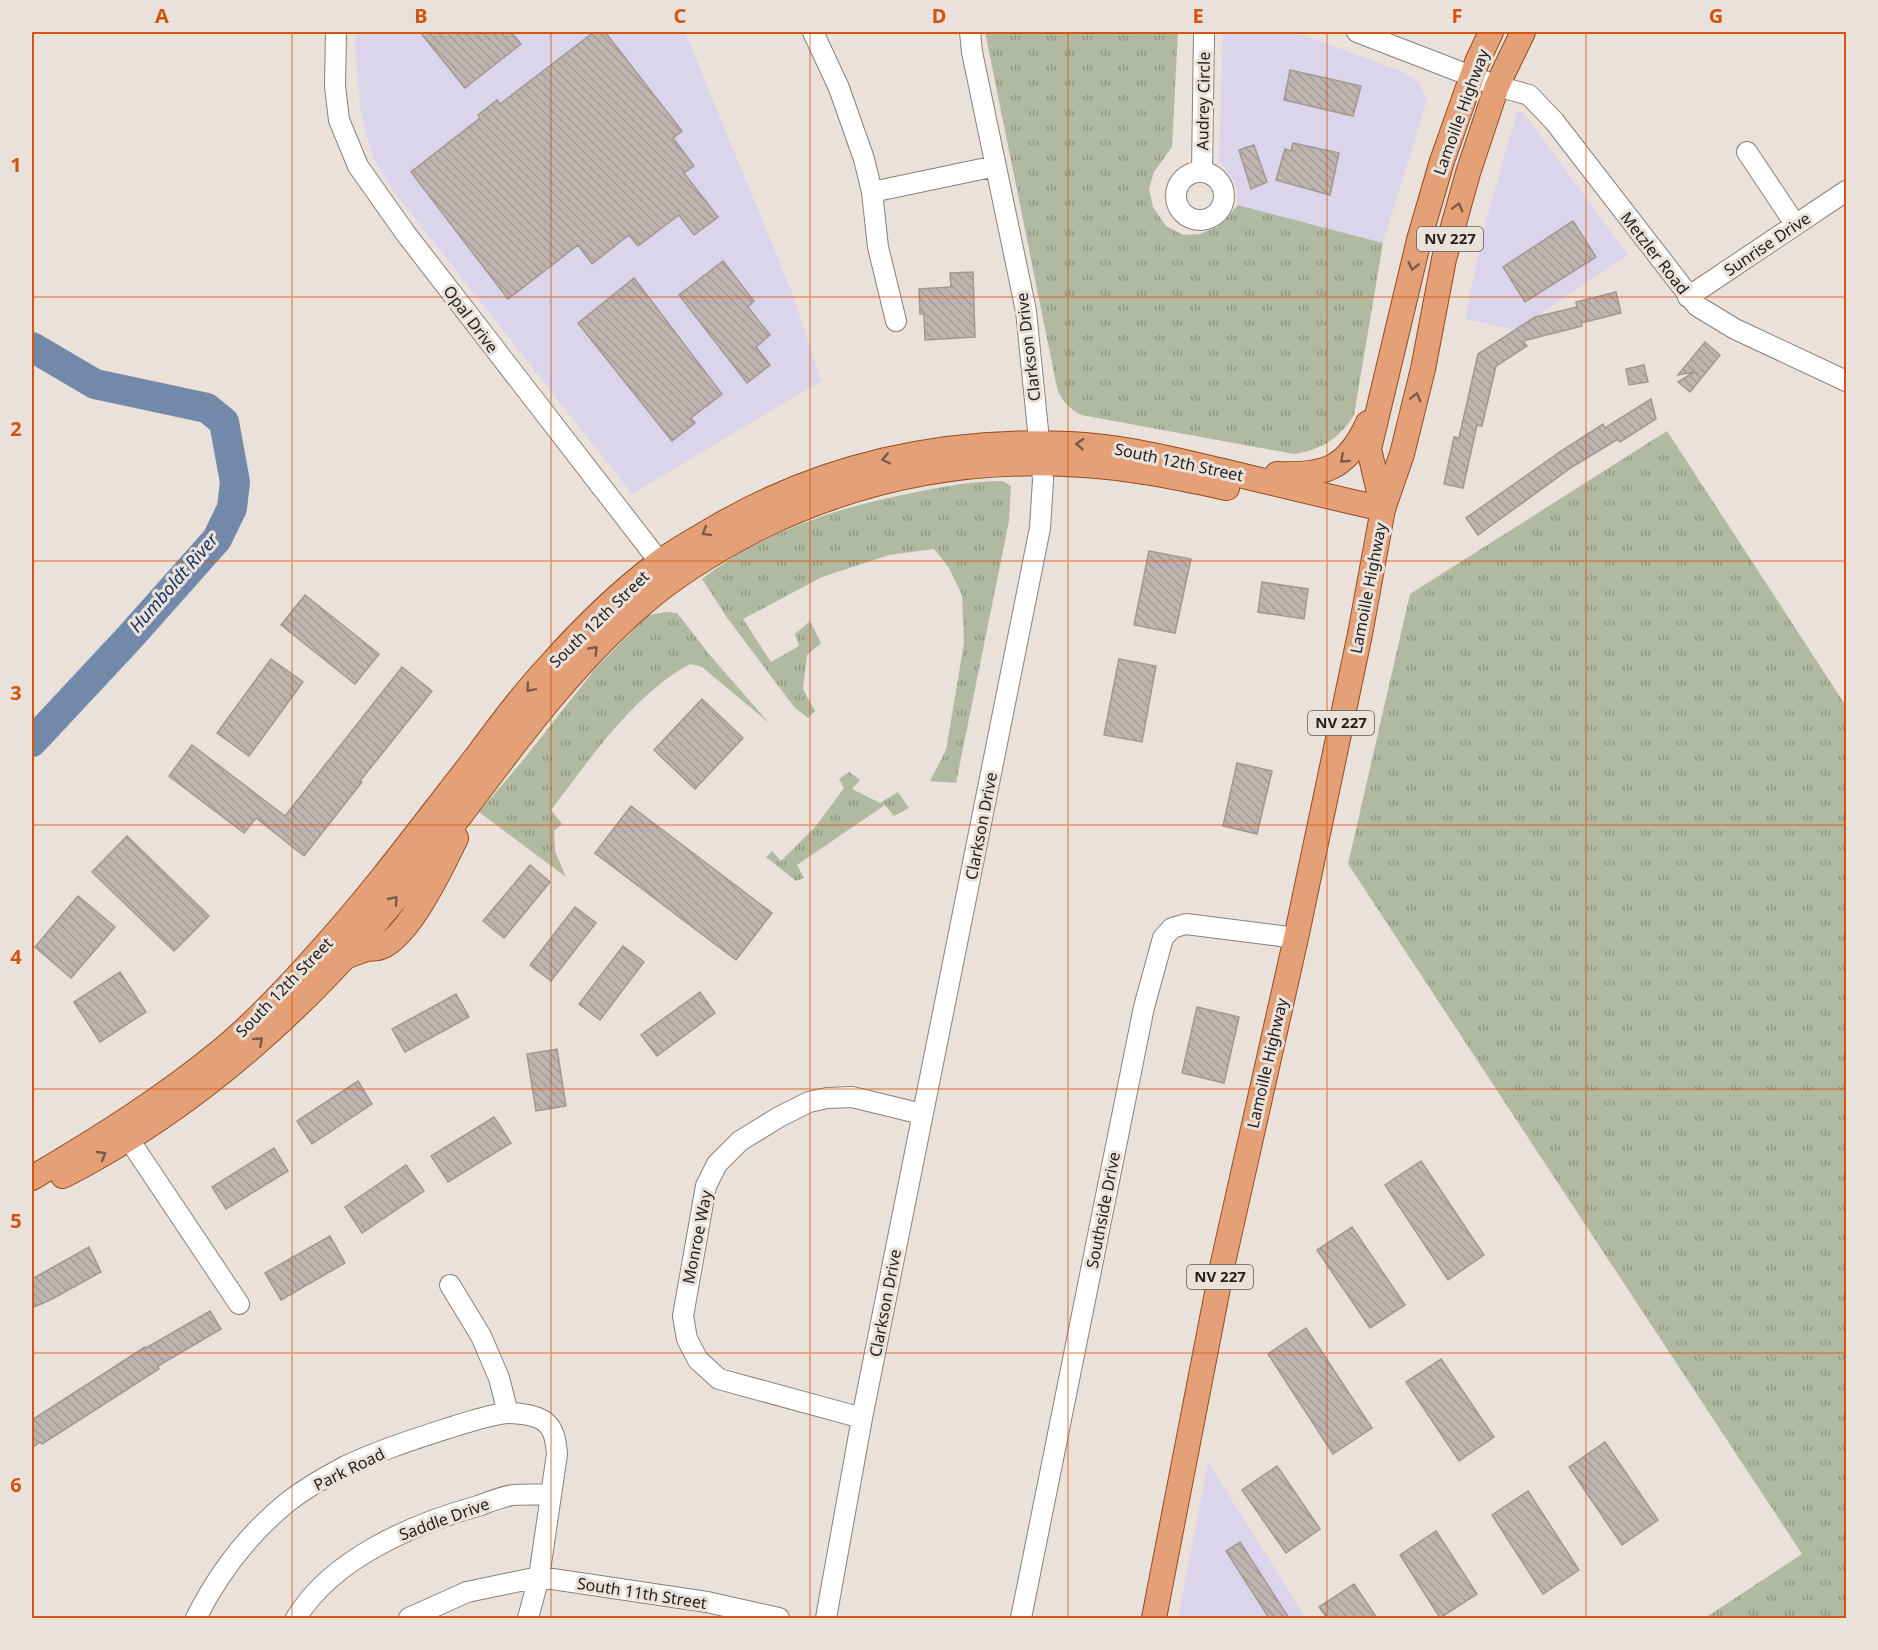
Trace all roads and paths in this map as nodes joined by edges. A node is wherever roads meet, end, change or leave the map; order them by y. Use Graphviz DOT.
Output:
graph roads {
  1 [pos="336,32"];
  2 [pos="813,32"];
  3 [pos="970,32"];
  4 [pos="1204,32"];
  5 [pos="1357,32"];
  6 [pos="1491,32"];
  7 [pos="1523,32"];
  8 [pos="1472,76"];
  9 [pos="1497,86"];
  10 [pos="1747,152"];
  11 [pos="996,166"];
  12 [pos="1202,171"];
  13 [pos="1846,191"];
  14 [pos="872,192"];
  15 [pos="1795,224"];
  16 [pos="1688,297"];
  17 [pos="896,321"];
  18 [pos="1399,330"];
  19 [pos="1846,381"];
  20 [pos="1040,453"];
  21 [pos="1196,464"];
  22 [pos="1382,515"];
  23 [pos="665,570"];
  24 [pos="1296,938"];
  25 [pos="922,1114"];
  26 [pos="124,1131"];
  27 [pos="32,1178"];
  28 [pos="32,1193"];
  29 [pos="450,1285"];
  30 [pos="239,1304"];
  31 [pos="508,1413"];
  32 [pos="862,1418"];
  33 [pos="550,1494"];
  34 [pos="539,1577"];
  35 [pos="706,1610"];
  36 [pos="196,1618"];
  37 [pos="296,1618"];
  38 [pos="409,1618"];
  39 [pos="528,1618"];
  40 [pos="779,1618"];
  41 [pos="826,1618"];
  42 [pos="1022,1618"];
  43 [pos="1154,1618"];
  1 -- 23 [label="street, Opal Drive"];
  2 -- 14 [label="street"];
  3 -- 11 [label="street, Clarkson Drive"];
  4 -- 12 [label="street, Audrey Circle"];
  5 -- 8 [label="street, Metzler Road"];
  6 -- 8 [label="main road, Lamoille Highway / NV 227"];
  7 -- 9 [label="main road, Lamoille Highway / NV 227"];
  8 -- 9 [label="street, Metzler Road"];
  8 -- 18 [label="main road, Lamoille Highway / NV 227, one-way"];
  9 -- 16 [label="street, Metzler Road"];
  22 -- 9 [label="main road, Lamoille Highway / NV 227, one-way"];
  10 -- 15 [label="street"];
  11 -- 14 [label="street"];
  11 -- 20 [label="street, Clarkson Drive"];
  13 -- 15 [label="street, Sunrise Drive"];
  14 -- 17 [label="street"];
  15 -- 16 [label="street, Sunrise Drive"];
  16 -- 19 [label="street, Metzler Road"];
  18 -- 21 [label="main road, one-way"];
  18 -- 22 [label="main road, Lamoille Highway / NV 227"];
  21 -- 20 [label="main road, South 12th Street, one-way"];
  20 -- 22 [label="main road, South 12th Street"];
  20 -- 23 [label="main road, South 12th Street"];
  20 -- 25 [label="street, Clarkson Drive"];
  21 -- 22 [label="main road, South 12th Street"];
  22 -- 24 [label="main road, Lamoille Highway / NV 227"];
  23 -- 26 [label="main road, South 12th Street, one-way"];
  26 -- 23 [label="main road, South 12th Street, one-way"];
  24 -- 42 [label="street, Southside Drive"];
  24 -- 43 [label="main road, Lamoille Highway / NV 227"];
  25 -- 32 [label="street, Clarkson Drive"];
  25 -- 32 [label="street, Monroe Way"];
  26 -- 27 [label="main road, South 12th Street"];
  28 -- 26 [label="main road, South 12th Street, one-way"];
  26 -- 30 [label="street"];
  29 -- 31 [label="street"];
  31 -- 33 [label="street, Park Road"];
  31 -- 36 [label="street, Park Road"];
  32 -- 41 [label="street, Clarkson Drive"];
  33 -- 34 [label="street"];
  33 -- 37 [label="street, Saddle Drive"];
  34 -- 35 [label="street, South 11th Street"];
  34 -- 38 [label="street"];
  34 -- 39 [label="street"];
  35 -- 40 [label="street, South 11th Street"];
}
